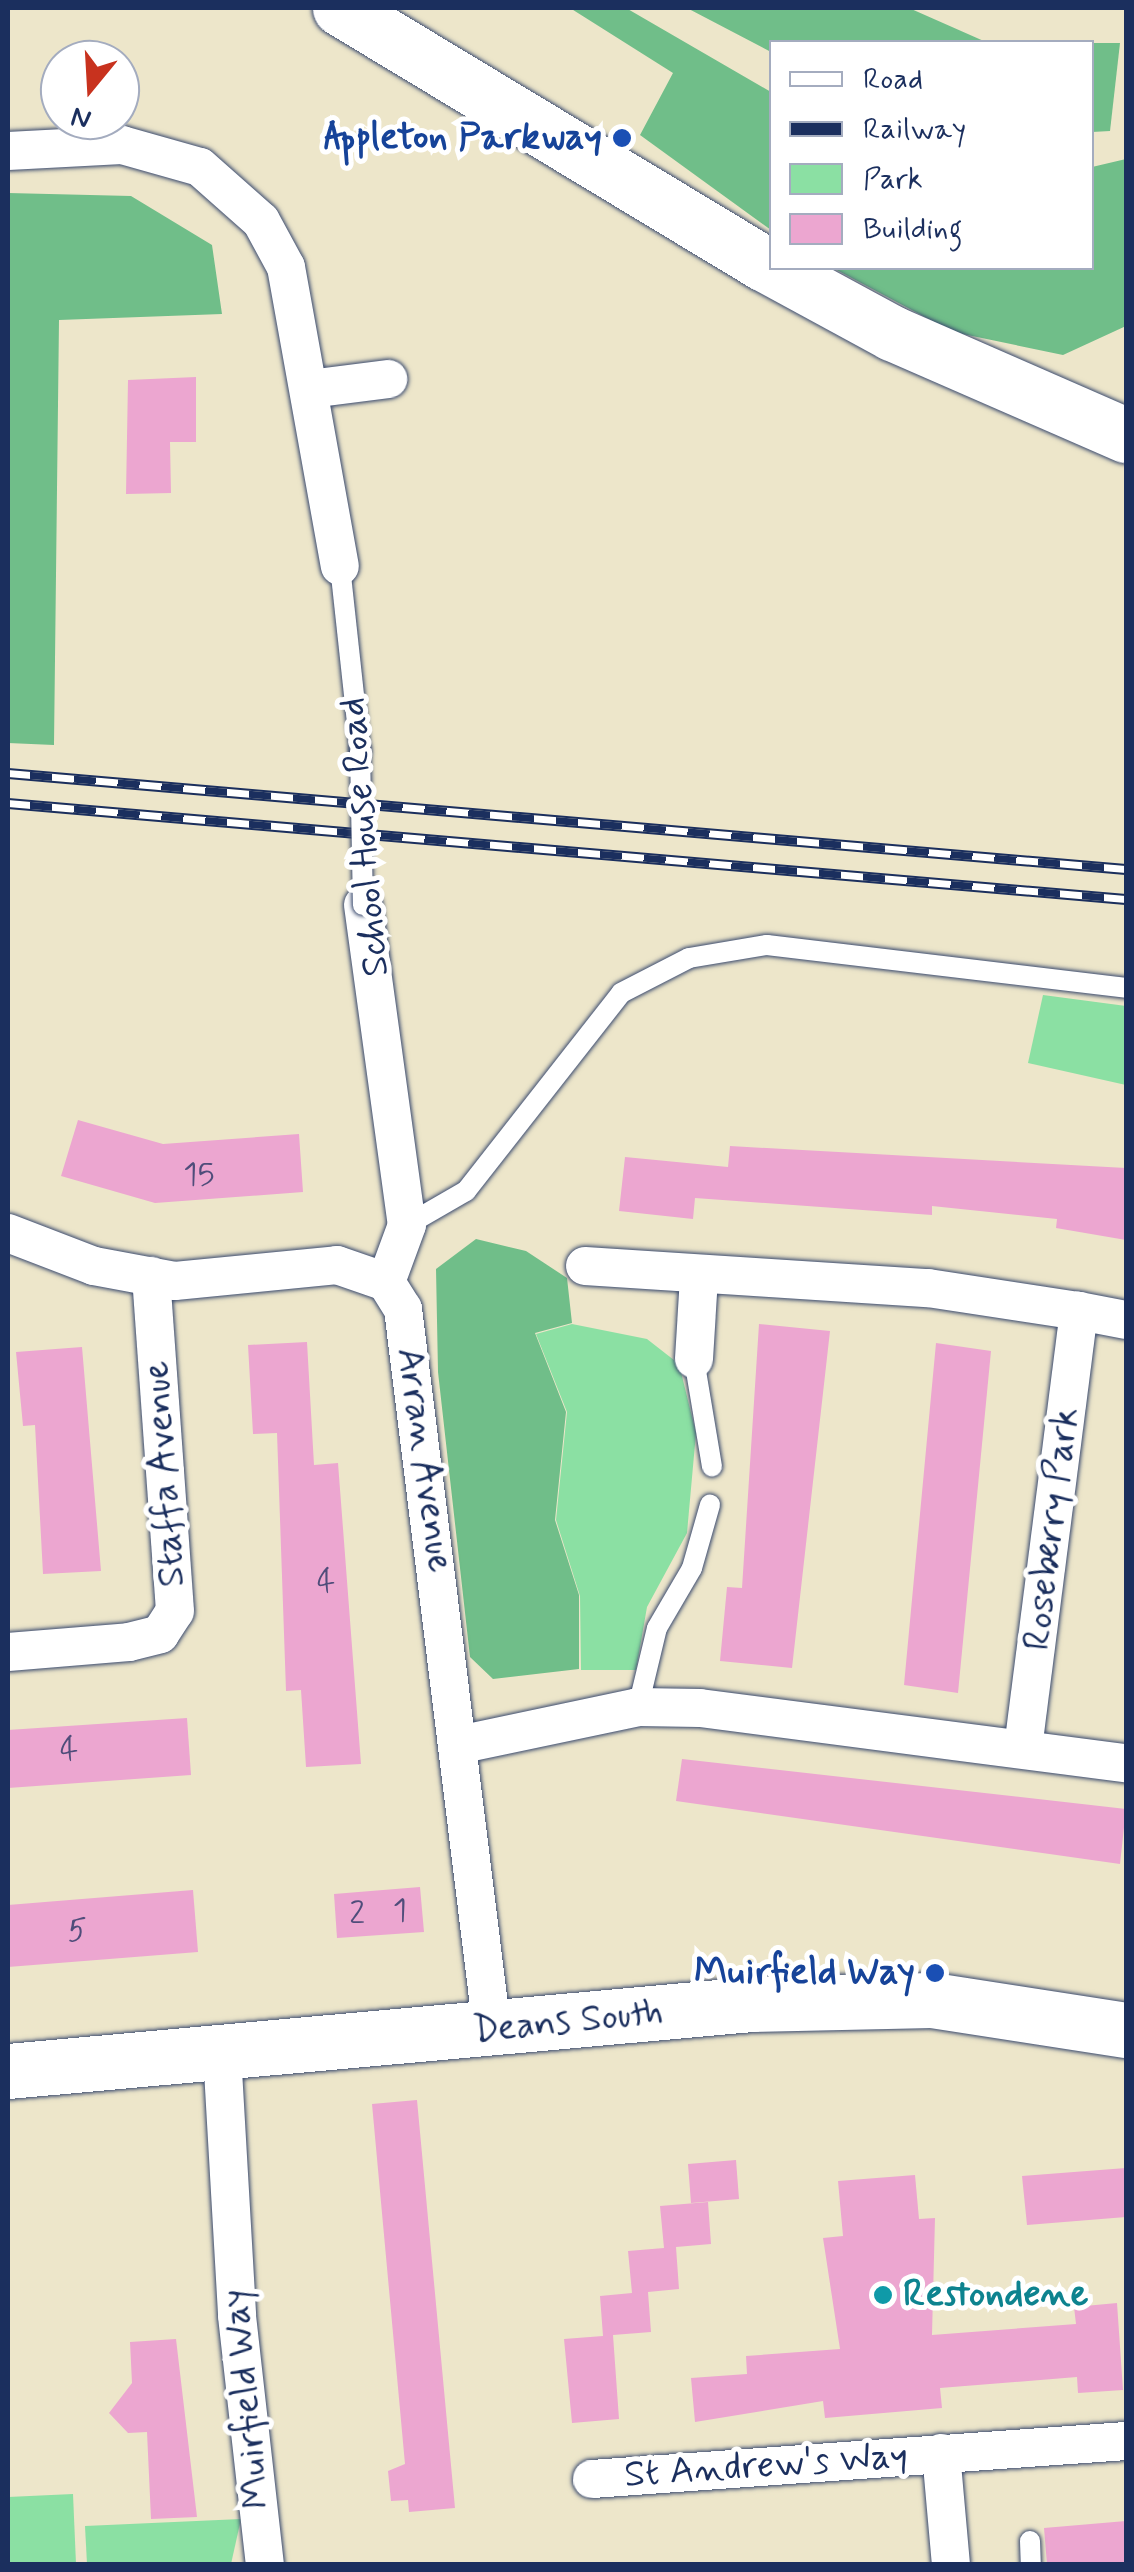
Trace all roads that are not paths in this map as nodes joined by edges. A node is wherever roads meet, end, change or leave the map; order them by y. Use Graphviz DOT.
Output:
graph roads {
  1 [pos="340,8"];
  2 [pos="8,151"];
  3 [pos="769,266"];
  4 [pos="777,270"];
  5 [pos="388,378"];
  6 [pos="1014,385"];
  7 [pos="1126,389"];
  8 [pos="310,390"];
  9 [pos="1126,435"];
  10 [pos="340,566"];
  11 [pos="363,904"];
  12 [pos="1126,988"];
  13 [pos="407,1225"];
  14 [pos="8,1233"];
  15 [pos="585,1266"];
  16 [pos="151,1276"];
  17 [pos="700,1278"];
  18 [pos="386,1282"];
  19 [pos="1079,1310"];
  20 [pos="1126,1320"];
  21 [pos="694,1359"];
  22 [pos="712,1466"];
  23 [pos="710,1505"];
  24 [pos="8,1652"];
  25 [pos="638,1707"];
  26 [pos="463,1744"];
  27 [pos="1023,1746"];
  28 [pos="1126,1762"];
  29 [pos="492,2030"];
  30 [pos="1126,2030"];
  31 [pos="222,2053"];
  32 [pos="8,2072"];
  33 [pos="1126,2441"];
  34 [pos="941,2453"];
  35 [pos="592,2478"];
  36 [pos="1030,2541"];
  37 [pos="265,2564"];
  38 [pos="950,2564"];
  39 [pos="1031,2564"];
  1 -- 3 [label="street"];
  2 -- 8 [label="street, School House Road"];
  4 -- 6 [label="street"];
  5 -- 8 [label="street"];
  6 -- 7 [label="street"];
  6 -- 9 [label="street"];
  8 -- 10 [label="street, School House Road"];
  10 -- 11 [label="lane, School House Road, bridge"];
  11 -- 13 [label="street, School House Road"];
  12 -- 13 [label="lane"];
  13 -- 18 [label="street, School House Road"];
  14 -- 16 [label="street"];
  15 -- 17 [label="street"];
  16 -- 18 [label="street"];
  16 -- 24 [label="street, Staffa Avenue"];
  17 -- 19 [label="street"];
  17 -- 21 [label="street"];
  18 -- 26 [label="street, Arran Avenue"];
  19 -- 20 [label="street"];
  19 -- 27 [label="street, Roseberry Park"];
  21 -- 22 [label="lane"];
  23 -- 25 [label="lane"];
  25 -- 26 [label="street"];
  25 -- 27 [label="street"];
  26 -- 29 [label="street, Arran Avenue"];
  27 -- 28 [label="street"];
  29 -- 30 [label="street, Deans South"];
  29 -- 31 [label="street, Deans South"];
  31 -- 32 [label="street, Deans South"];
  31 -- 37 [label="street, Muirfield Way"];
  33 -- 34 [label="street, St Andrew's Way"];
  34 -- 35 [label="street, St Andrew's Way"];
  34 -- 38 [label="street, St Andrew's Way"];
  36 -- 39 [label="lane"];
}
